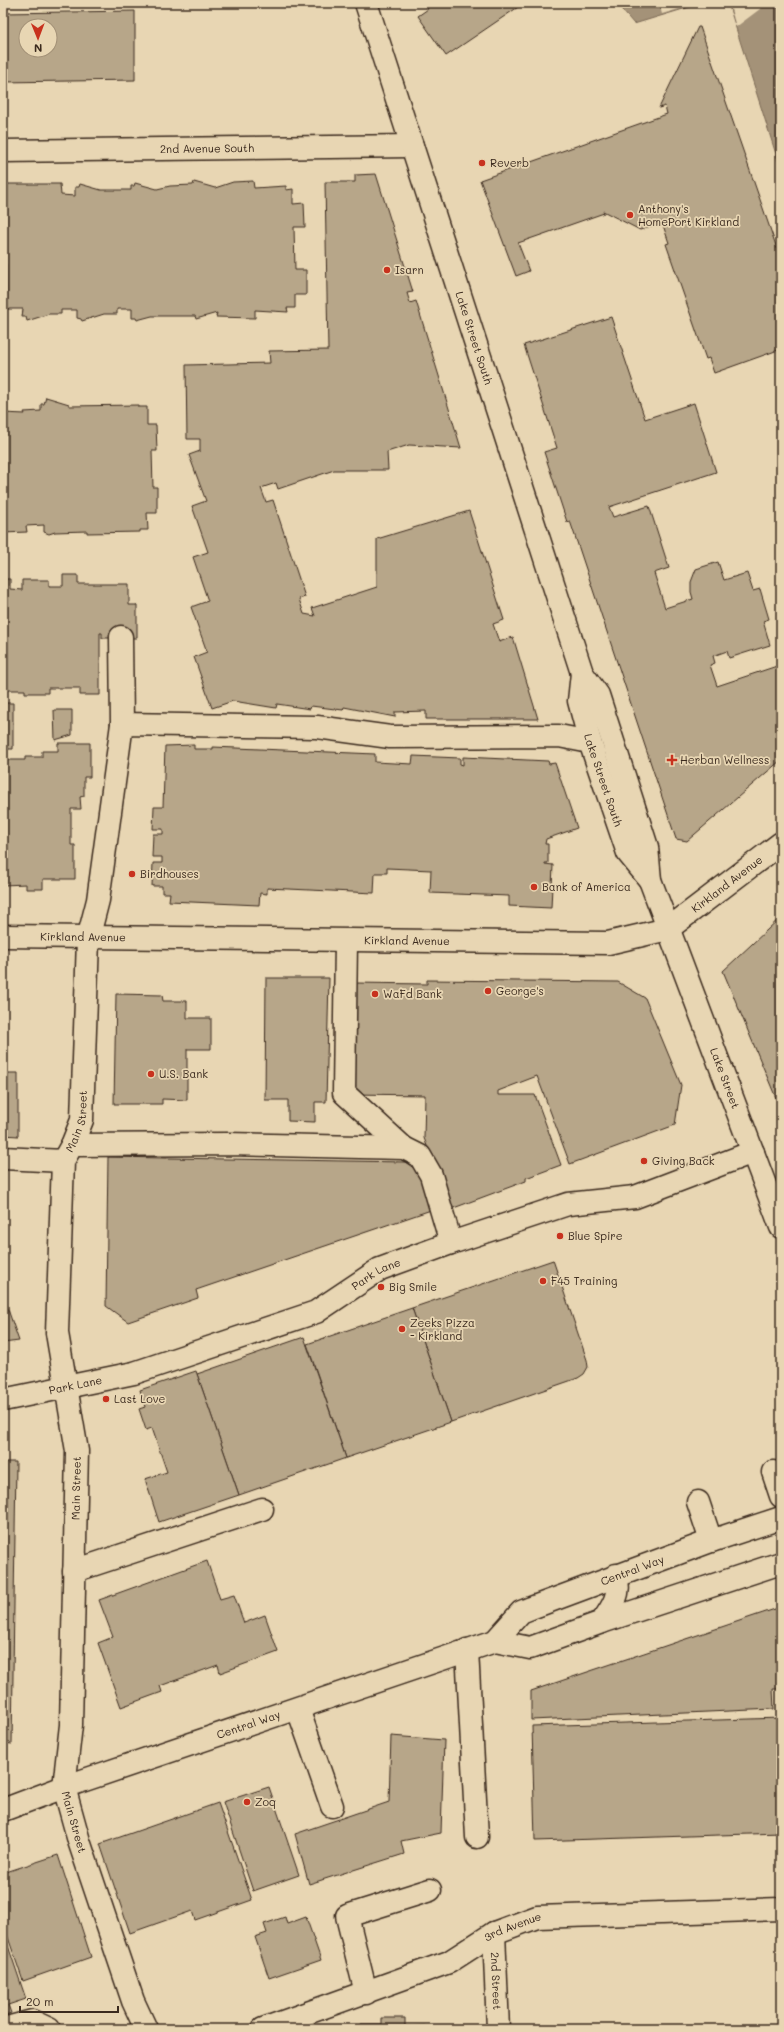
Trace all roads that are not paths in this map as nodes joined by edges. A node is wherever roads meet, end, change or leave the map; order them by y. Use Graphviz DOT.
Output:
graph roads {
  1 [pos="366,3"];
  2 [pos="412,146"];
  3 [pos="3,151"];
  4 [pos="121,637"];
  5 [pos="582,673"];
  6 [pos="122,724"];
  7 [pos="590,742"];
  8 [pos="781,843"];
  9 [pos="650,880"];
  10 [pos="668,929"];
  11 [pos="3,936"];
  12 [pos="88,939"];
  13 [pos="346,941"];
  14 [pos="404,1148"];
  15 [pos="753,1152"];
  16 [pos="68,1153"];
  17 [pos="3,1158"];
  18 [pos="781,1227"];
  19 [pos="451,1243"];
  20 [pos="67,1386"];
  21 [pos="3,1400"];
  22 [pos="773,1472"];
  23 [pos="781,1496"];
  24 [pos="698,1502"];
  25 [pos="262,1508"];
  26 [pos="781,1518"];
  27 [pos="712,1541"];
  28 [pos="781,1563"];
  29 [pos="74,1571"];
  30 [pos="616,1575"];
  31 [pos="602,1622"];
  32 [pos="495,1641"];
  33 [pos="467,1650"];
  34 [pos="298,1709"];
  35 [pos="64,1787"];
  36 [pos="332,1806"];
  37 [pos="3,1810"];
  38 [pos="477,1837"];
  39 [pos="430,1890"];
  40 [pos="781,1909"];
  41 [pos="494,1933"];
  42 [pos="366,1993"];
  43 [pos="3,2029"];
  44 [pos="49,2029"];
  45 [pos="146,2029"];
  46 [pos="263,2029"];
  47 [pos="498,2029"];
  1 -- 2 [label="main road, Lake Street South"];
  2 -- 3 [label="main road, 2nd Avenue South"];
  2 -- 5 [label="main road, Lake Street South"];
  4 -- 6 [label="main road, Main Street"];
  5 -- 7 [label="main road, Lake Street South"];
  5 -- 9 [label="main road, Lake Street South"];
  6 -- 7 [label="main road"];
  6 -- 12 [label="main road, Main Street"];
  7 -- 9 [label="main road, Lake Street South"];
  8 -- 10 [label="main road, Kirkland Avenue"];
  9 -- 10 [label="main road, Lake Street South"];
  10 -- 13 [label="main road, Kirkland Avenue"];
  10 -- 15 [label="main road, Lake Street"];
  11 -- 12 [label="main road, Kirkland Avenue"];
  12 -- 13 [label="main road, Kirkland Avenue"];
  12 -- 16 [label="main road, Main Street"];
  13 -- 14 [label="main road"];
  14 -- 16 [label="main road"];
  14 -- 19 [label="main road"];
  15 -- 18 [label="main road, Lake Street"];
  15 -- 19 [label="main road, Park Lane"];
  16 -- 17 [label="main road"];
  16 -- 20 [label="main road, Main Street"];
  19 -- 20 [label="main road, Park Lane"];
  20 -- 21 [label="main road, Park Lane"];
  20 -- 29 [label="main road, Main Street"];
  22 -- 23 [label="main road"];
  24 -- 27 [label="main road"];
  25 -- 29 [label="main road"];
  26 -- 27 [label="main road, Central Way"];
  27 -- 30 [label="main road, Central Way"];
  28 -- 31 [label="main road, Central Way"];
  29 -- 35 [label="main road, Main Street"];
  30 -- 31 [label="main road"];
  30 -- 32 [label="main road, Central Way"];
  31 -- 32 [label="main road, Central Way"];
  32 -- 33 [label="main road, Central Way"];
  33 -- 34 [label="main road, Central Way"];
  33 -- 38 [label="main road"];
  34 -- 35 [label="main road, Central Way"];
  34 -- 36 [label="main road"];
  35 -- 37 [label="main road, Central Way"];
  35 -- 45 [label="main road, Main Street"];
  39 -- 42 [label="main road"];
  40 -- 41 [label="main road, 3rd Avenue"];
  41 -- 42 [label="main road, 3rd Avenue"];
  41 -- 47 [label="main road, 2nd Street"];
  42 -- 46 [label="main road, 3rd Avenue"];
  43 -- 44 [label="main road"];
}
